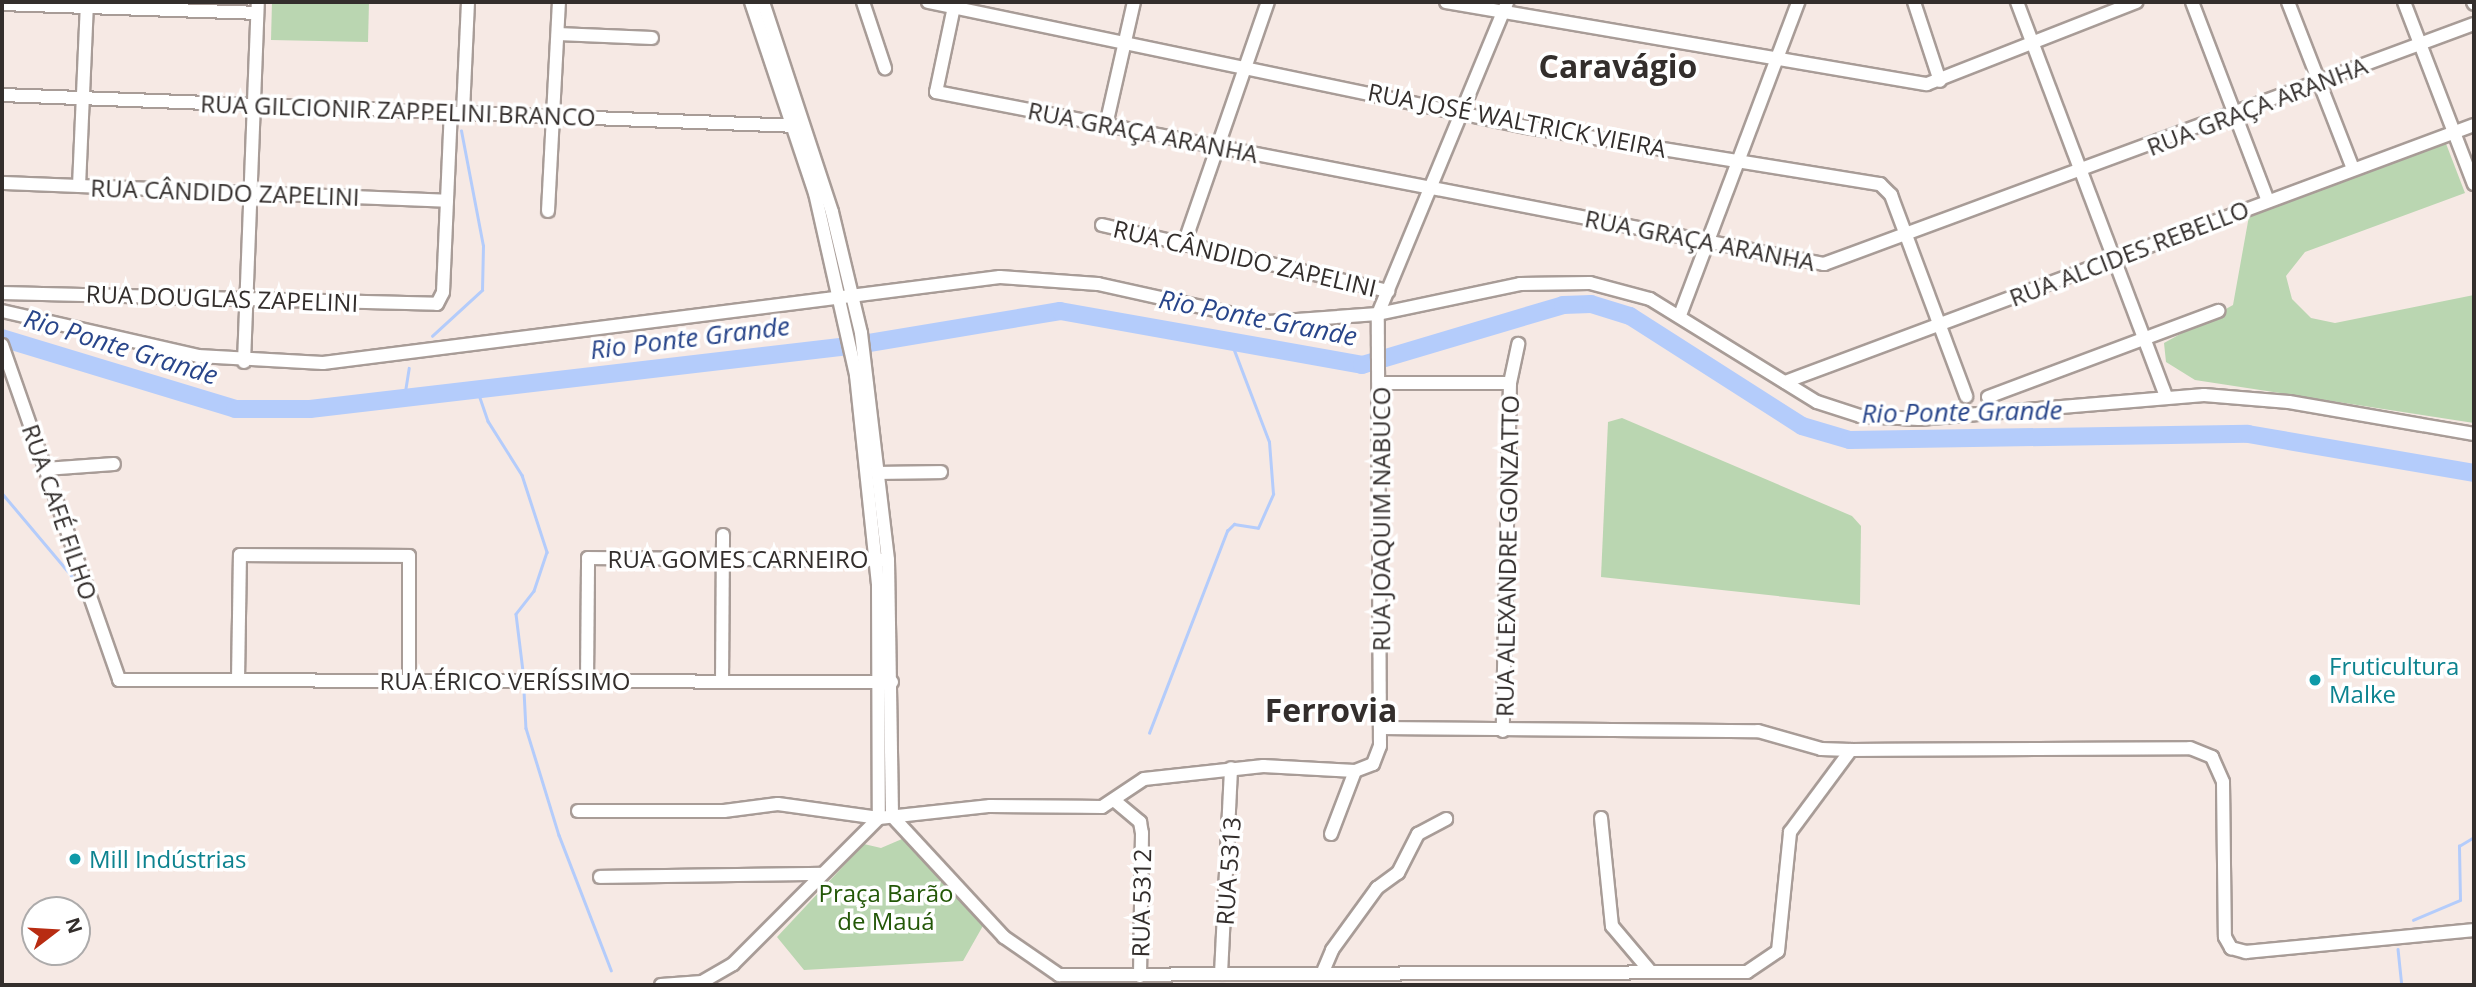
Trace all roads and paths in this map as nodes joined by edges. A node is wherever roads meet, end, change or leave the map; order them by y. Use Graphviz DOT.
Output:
graph roads {
  1 [pos="468,2"];
  2 [pos="559,2"];
  3 [pos="751,2"];
  4 [pos="763,2"];
  5 [pos="863,2"];
  6 [pos="928,2"];
  7 [pos="1134,2"];
  8 [pos="1268,2"];
  9 [pos="1446,2"];
  10 [pos="1798,2"];
  11 [pos="1914,2"];
  12 [pos="2017,2"];
  13 [pos="2136,2"];
  14 [pos="2192,2"];
  15 [pos="2288,2"];
  16 [pos="2403,2"];
  17 [pos="2,4"];
  18 [pos="87,4"];
  19 [pos="954,4"];
  20 [pos="258,8"];
  21 [pos="1505,8"];
  22 [pos="2474,24"];
  23 [pos="558,34"];
  24 [pos="652,38"];
  25 [pos="1125,42"];
  26 [pos="2033,44"];
  27 [pos="2420,45"];
  28 [pos="1776,60"];
  29 [pos="1245,66"];
  30 [pos="885,68"];
  31 [pos="1940,81"];
  32 [pos="2319,82"];
  33 [pos="2,95"];
  34 [pos="83,98"];
  35 [pos="254,104"];
  36 [pos="1462,111"];
  37 [pos="457,112"];
  38 [pos="2235,114"];
  39 [pos="554,115"];
  40 [pos="794,124"];
  41 [pos="1106,125"];
  42 [pos="2474,125"];
  43 [pos="807,129"];
  44 [pos="2454,131"];
  45 [pos="1218,147"];
  46 [pos="1738,161"];
  47 [pos="2353,169"];
  48 [pos="2082,172"];
  49 [pos="2,183"];
  50 [pos="2474,184"];
  51 [pos="79,186"];
  52 [pos="1430,188"];
  53 [pos="251,193"];
  54 [pos="447,201"];
  55 [pos="2268,201"];
  56 [pos="548,211"];
  57 [pos="1102,225"];
  58 [pos="1907,237"];
  59 [pos="1707,242"];
  60 [pos="1184,244"];
  61 [pos="2114,258"];
  62 [pos="1388,291"];
  63 [pos="847,292"];
  64 [pos="2,293"];
  65 [pos="247,299"];
  66 [pos="2,311"];
  67 [pos="2218,311"];
  68 [pos="1378,314"];
  69 [pos="1680,315"];
  70 [pos="1939,324"];
  71 [pos="2145,339"];
  72 [pos="1518,344"];
  73 [pos="2,346"];
  74 [pos="858,355"];
  75 [pos="244,362"];
  76 [pos="6,369"];
  77 [pos="1785,382"];
  78 [pos="1381,383"];
  79 [pos="1510,383"];
  80 [pos="1966,396"];
  81 [pos="2166,396"];
  82 [pos="1988,397"];
  83 [pos="2474,434"];
  84 [pos="114,464"];
  85 [pos="45,468"];
  86 [pos="941,472"];
  87 [pos="880,473"];
  88 [pos="723,535"];
  89 [pos="723,559"];
  90 [pos="882,560"];
  91 [pos="118,680"];
  92 [pos="238,680"];
  93 [pos="409,681"];
  94 [pos="587,681"];
  95 [pos="722,682"];
  96 [pos="886,682"];
  97 [pos="1380,728"];
  98 [pos="1503,731"];
  99 [pos="1851,750"];
  100 [pos="1231,768"];
  101 [pos="1356,771"];
  102 [pos="1115,801"];
  103 [pos="578,811"];
  104 [pos="885,817"];
  105 [pos="1601,818"];
  106 [pos="1446,819"];
  107 [pos="1331,834"];
  108 [pos="821,874"];
  109 [pos="600,877"];
  110 [pos="2474,930"];
  111 [pos="1651,972"];
  112 [pos="1221,974"];
  113 [pos="1322,974"];
  114 [pos="1140,976"];
  115 [pos="661,985"];
  1 -- 37 [label="street"];
  2 -- 23 [label="street"];
  3 -- 40 [label="street"];
  4 -- 43 [label="street"];
  5 -- 30 [label="street"];
  6 -- 19 [label="street, RUA JOSÉ WALTRICK VIEIRA"];
  7 -- 25 [label="street"];
  8 -- 29 [label="street"];
  9 -- 21 [label="street"];
  10 -- 28 [label="street"];
  11 -- 31 [label="street"];
  12 -- 26 [label="street"];
  13 -- 26 [label="street"];
  14 -- 38 [label="street"];
  15 -- 32 [label="street"];
  16 -- 27 [label="street"];
  17 -- 18 [label="street"];
  18 -- 20 [label="street"];
  18 -- 34 [label="street"];
  19 -- 25 [label="street, RUA JOSÉ WALTRICK VIEIRA"];
  19 -- 41 [label="street, RUA GRAÇA ARANHA"];
  20 -- 35 [label="street"];
  21 -- 28 [label="street"];
  21 -- 36 [label="street, RUA JOAQUIM NABUCO"];
  22 -- 27 [label="street, RUA GRAÇA ARANHA"];
  23 -- 24 [label="street"];
  23 -- 39 [label="street"];
  25 -- 29 [label="street, RUA JOSÉ WALTRICK VIEIRA"];
  25 -- 41 [label="street"];
  26 -- 31 [label="street"];
  26 -- 48 [label="street"];
  27 -- 32 [label="street, RUA GRAÇA ARANHA"];
  27 -- 44 [label="street"];
  28 -- 31 [label="street"];
  28 -- 46 [label="street"];
  29 -- 36 [label="street, RUA JOSÉ WALTRICK VIEIRA"];
  29 -- 45 [label="street"];
  32 -- 38 [label="street, RUA GRAÇA ARANHA"];
  32 -- 47 [label="street"];
  33 -- 34 [label="street, RUA GILCIONIR ZAPPELINI BRANCO"];
  34 -- 35 [label="street, RUA GILCIONIR ZAPPELINI BRANCO"];
  34 -- 51 [label="street"];
  35 -- 37 [label="street, RUA GILCIONIR ZAPPELINI BRANCO"];
  35 -- 53 [label="street"];
  36 -- 46 [label="street, RUA JOSÉ WALTRICK VIEIRA"];
  36 -- 52 [label="street, RUA JOAQUIM NABUCO"];
  37 -- 39 [label="street, RUA GILCIONIR ZAPPELINI BRANCO"];
  37 -- 54 [label="street"];
  38 -- 48 [label="street, RUA GRAÇA ARANHA"];
  38 -- 55 [label="street"];
  39 -- 40 [label="street, RUA GILCIONIR ZAPPELINI BRANCO"];
  39 -- 56 [label="street"];
  40 -- 43 [label="street, RUA GILCIONIR ZAPPELINI BRANCO"];
  40 -- 63 [label="street"];
  41 -- 45 [label="street, RUA GRAÇA ARANHA"];
  42 -- 44 [label="street, RUA ALCIDES REBELLO"];
  43 -- 63 [label="street"];
  44 -- 47 [label="street, RUA ALCIDES REBELLO"];
  44 -- 50 [label="street"];
  45 -- 52 [label="street, RUA GRAÇA ARANHA"];
  45 -- 60 [label="street"];
  46 -- 58 [label="street, RUA JOSÉ WALTRICK VIEIRA"];
  46 -- 59 [label="street"];
  47 -- 55 [label="street, RUA ALCIDES REBELLO"];
  48 -- 58 [label="street, RUA GRAÇA ARANHA"];
  48 -- 61 [label="street"];
  49 -- 51 [label="street, RUA CÂNDIDO ZAPELINI"];
  51 -- 53 [label="street, RUA CÂNDIDO ZAPELINI"];
  52 -- 59 [label="street, RUA GRAÇA ARANHA"];
  52 -- 62 [label="street, RUA JOAQUIM NABUCO"];
  53 -- 54 [label="street, RUA CÂNDIDO ZAPELINI"];
  53 -- 65 [label="street"];
  54 -- 65 [label="street, RUA DOUGLAS ZAPELINI"];
  55 -- 61 [label="street, RUA ALCIDES REBELLO"];
  57 -- 60 [label="street, RUA CÂNDIDO ZAPELINI"];
  58 -- 59 [label="street, RUA GRAÇA ARANHA"];
  58 -- 70 [label="street, RUA JOSÉ WALTRICK VIEIRA"];
  59 -- 69 [label="street"];
  60 -- 62 [label="street, RUA CÂNDIDO ZAPELINI"];
  61 -- 70 [label="street, RUA ALCIDES REBELLO"];
  61 -- 71 [label="street"];
  62 -- 68 [label="street, RUA JOAQUIM NABUCO"];
  63 -- 68 [label="street"];
  63 -- 74 [label="street"];
  63 -- 75 [label="street"];
  64 -- 65 [label="street, RUA DOUGLAS ZAPELINI"];
  65 -- 75 [label="street"];
  66 -- 75 [label="street"];
  67 -- 71 [label="street"];
  68 -- 69 [label="street"];
  68 -- 78 [label="street, RUA JOAQUIM NABUCO"];
  69 -- 77 [label="street"];
  70 -- 77 [label="street, RUA ALCIDES REBELLO"];
  70 -- 80 [label="street, RUA JOSÉ WALTRICK VIEIRA"];
  71 -- 81 [label="street"];
  71 -- 82 [label="street"];
  72 -- 79 [label="street"];
  73 -- 76 [label="street, RUA CAFÉ FILHO"];
  74 -- 87 [label="street"];
  74 -- 90 [label="street"];
  76 -- 85 [label="street, RUA CAFÉ FILHO"];
  77 -- 81 [label="street"];
  78 -- 79 [label="street, RUA ALEXANDRE GONZATTO"];
  78 -- 97 [label="street, RUA JOAQUIM NABUCO"];
  79 -- 98 [label="street, RUA ALEXANDRE GONZATTO"];
  81 -- 83 [label="street"];
  84 -- 85 [label="street"];
  85 -- 91 [label="street, RUA CAFÉ FILHO"];
  86 -- 87 [label="street"];
  87 -- 90 [label="street"];
  88 -- 89 [label="street"];
  89 -- 90 [label="street, RUA GOMES CARNEIRO"];
  89 -- 94 [label="street, RUA GOMES CARNEIRO"];
  89 -- 95 [label="street"];
  90 -- 96 [label="street"];
  91 -- 92 [label="street, RUA ÉRICO VERÍSSIMO"];
  92 -- 93 [label="street, RUA ÉRICO VERÍSSIMO"];
  92 -- 93 [label="street"];
  93 -- 94 [label="street, RUA ÉRICO VERÍSSIMO"];
  94 -- 95 [label="street, RUA ÉRICO VERÍSSIMO"];
  95 -- 96 [label="street, RUA ÉRICO VERÍSSIMO"];
  96 -- 104 [label="street"];
  97 -- 98 [label="street"];
  97 -- 101 [label="street, RUA JOAQUIM NABUCO"];
  98 -- 99 [label="street"];
  99 -- 110 [label="street"];
  99 -- 111 [label="street"];
  100 -- 101 [label="street"];
  100 -- 102 [label="street"];
  100 -- 112 [label="street, RUA 5313"];
  101 -- 107 [label="street, RUA JOAQUIM NABUCO"];
  102 -- 104 [label="street"];
  102 -- 114 [label="street, RUA 5312"];
  103 -- 104 [label="street"];
  104 -- 108 [label="street"];
  104 -- 114 [label="street"];
  105 -- 111 [label="street"];
  106 -- 113 [label="street"];
  108 -- 109 [label="street"];
  108 -- 115 [label="street"];
  111 -- 113 [label="street"];
  112 -- 113 [label="street"];
  112 -- 114 [label="street"];
}
